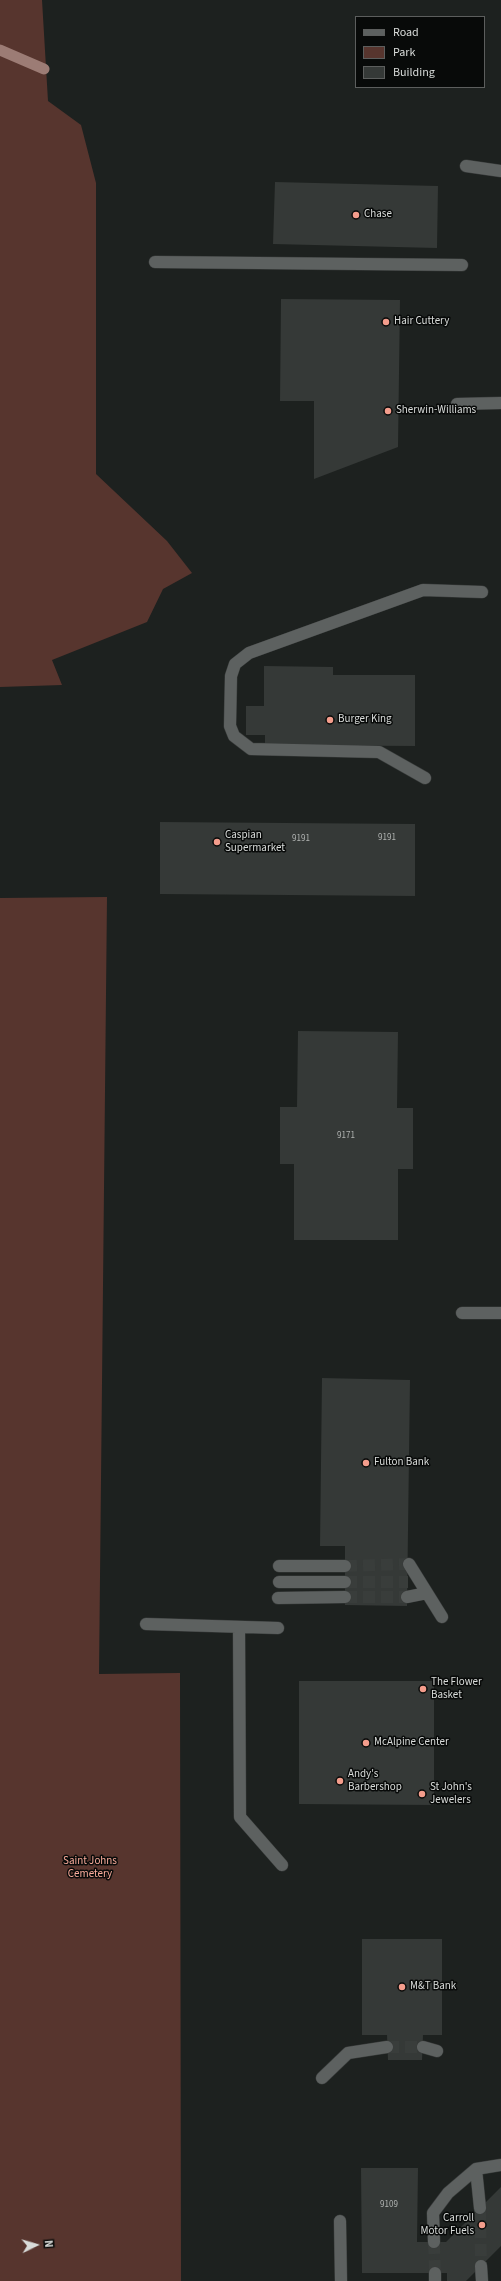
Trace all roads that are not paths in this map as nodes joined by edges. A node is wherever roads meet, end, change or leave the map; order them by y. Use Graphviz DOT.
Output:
graph roads {
  1 [pos="466,166"];
  2 [pos="501,171"];
  3 [pos="155,262"];
  4 [pos="462,265"];
  5 [pos="457,404"];
  6 [pos="500,404"];
  7 [pos="482,592"];
  8 [pos="426,778"];
  9 [pos="462,1313"];
  10 [pos="501,1313"];
  11 [pos="409,1564"];
  12 [pos="279,1566"];
  13 [pos="345,1566"];
  14 [pos="279,1582"];
  15 [pos="345,1582"];
  16 [pos="408,1582"];
  17 [pos="427,1593"];
  18 [pos="345,1597"];
  19 [pos="407,1597"];
  20 [pos="278,1598"];
  21 [pos="442,1617"];
  22 [pos="146,1624"];
  23 [pos="239,1627"];
  24 [pos="278,1628"];
  25 [pos="282,1865"];
  26 [pos="387,2047"];
  27 [pos="422,2047"];
  28 [pos="437,2051"];
  29 [pos="322,2078"];
  30 [pos="501,2165"];
  31 [pos="476,2169"];
  32 [pos="480,2208"];
  33 [pos="340,2221"];
  34 [pos="434,2242"];
  35 [pos="481,2266"];
  36 [pos="341,2281"];
  37 [pos="482,2281"];
  1 -- 2 [label="lane"];
  3 -- 4 [label="lane"];
  5 -- 6 [label="lane"];
  7 -- 8 [label="lane"];
  9 -- 10 [label="lane"];
  11 -- 17 [label="lane"];
  12 -- 13 [label="lane"];
  14 -- 15 [label="lane"];
  16 -- 17 [label="lane"];
  17 -- 19 [label="lane"];
  17 -- 21 [label="lane"];
  18 -- 20 [label="lane"];
  22 -- 23 [label="lane"];
  23 -- 24 [label="lane"];
  23 -- 25 [label="lane"];
  26 -- 29 [label="lane"];
  27 -- 28 [label="lane"];
  30 -- 31 [label="lane"];
  31 -- 32 [label="lane"];
  31 -- 34 [label="lane"];
  33 -- 36 [label="lane"];
  35 -- 37 [label="lane"];
}
